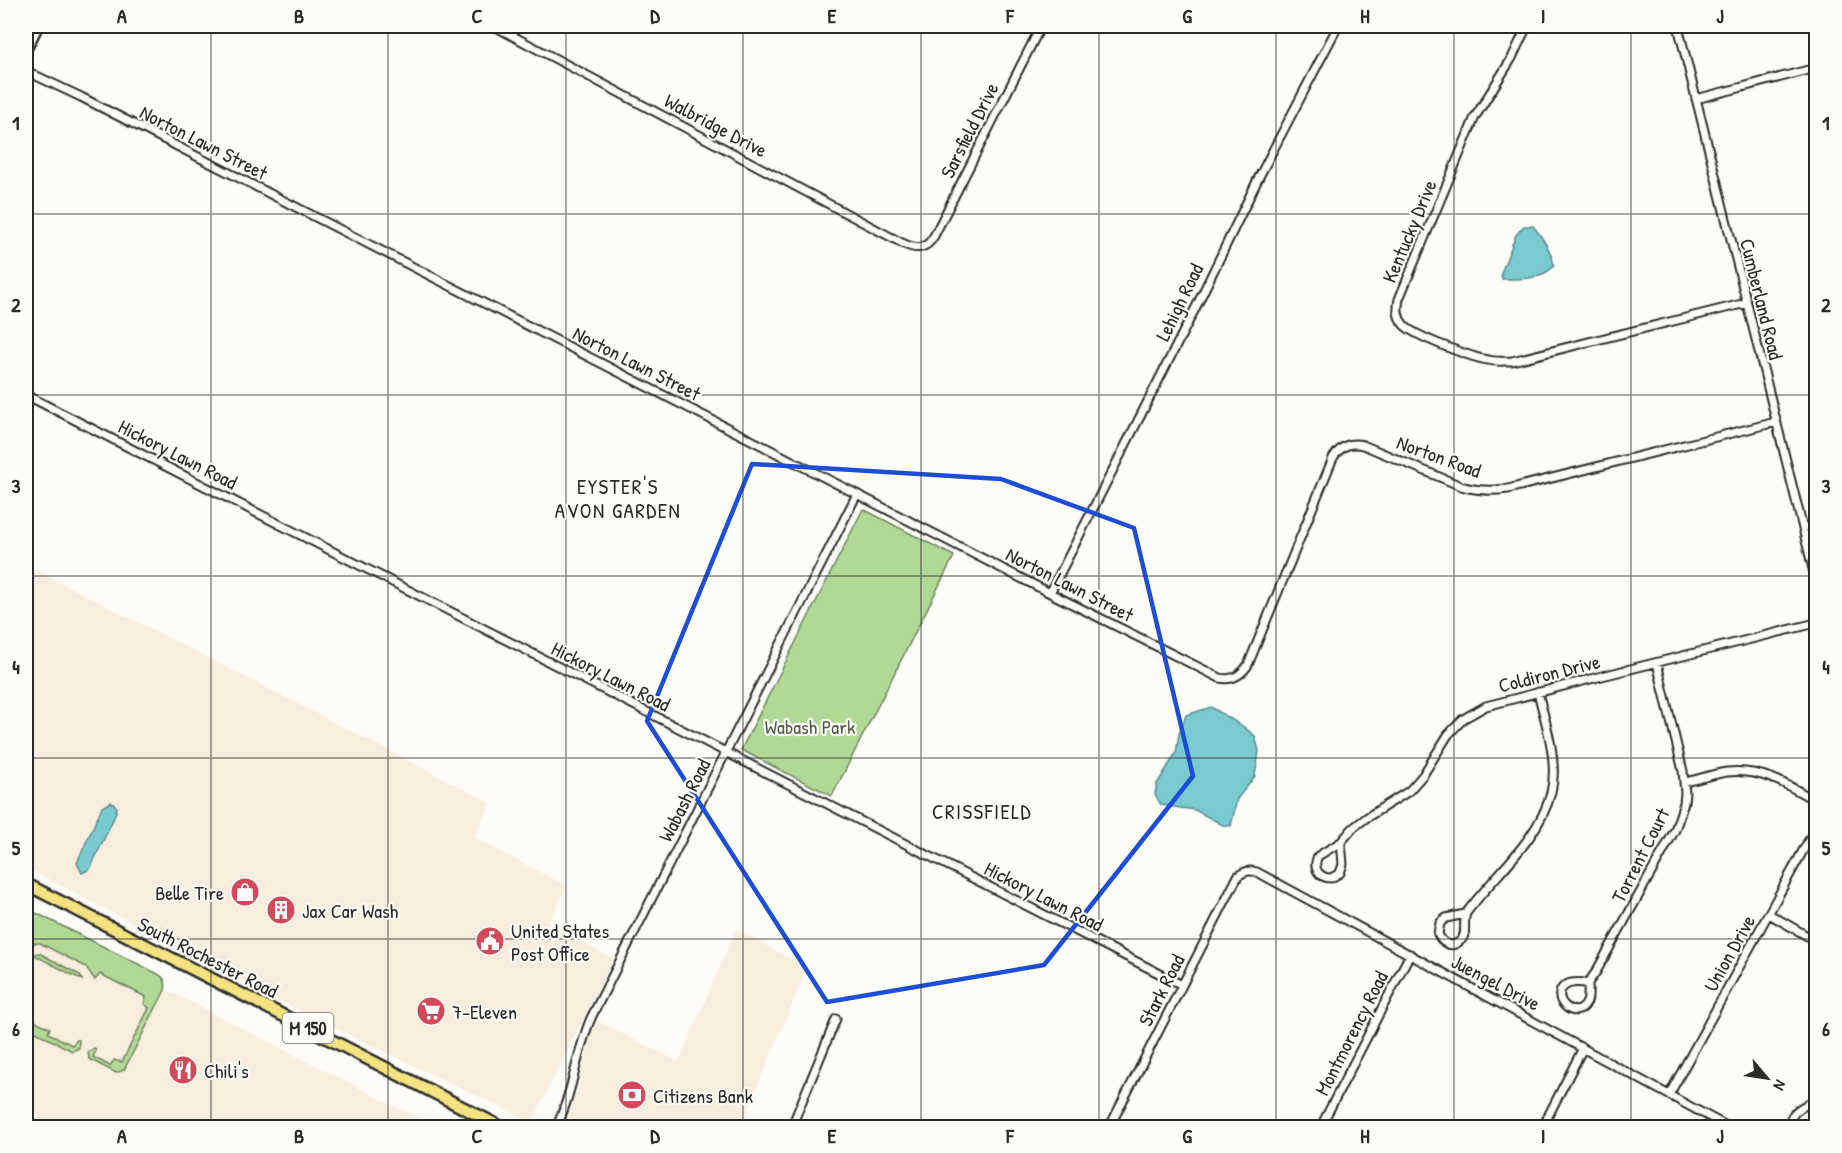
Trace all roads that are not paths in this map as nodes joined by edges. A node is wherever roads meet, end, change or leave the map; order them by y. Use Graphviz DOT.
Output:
graph roads {
  1 [pos="37,26"];
  2 [pos="494,26"];
  3 [pos="1041,26"];
  4 [pos="1338,26"];
  5 [pos="1527,26"];
  6 [pos="1678,26"];
  7 [pos="26,48"];
  8 [pos="1816,68"];
  9 [pos="26,71"];
  10 [pos="1696,99"];
  11 [pos="924,248"];
  12 [pos="1746,303"];
  13 [pos="26,395"];
  14 [pos="1776,422"];
  15 [pos="857,494"];
  16 [pos="1816,524"];
  17 [pos="1803,528"];
  18 [pos="1816,581"];
  19 [pos="1050,593"];
  20 [pos="1816,623"];
  21 [pos="1657,663"];
  22 [pos="1234,678"];
  23 [pos="1538,693"];
  24 [pos="726,754"];
  25 [pos="1685,782"];
  26 [pos="1816,801"];
  27 [pos="1816,827"];
  28 [pos="1341,842"];
  29 [pos="1246,871"];
  30 [pos="26,884"];
  31 [pos="1465,914"];
  32 [pos="1769,914"];
  33 [pos="1816,941"];
  34 [pos="1410,954"];
  35 [pos="1588,982"];
  36 [pos="1182,986"];
  37 [pos="836,1019"];
  38 [pos="1583,1048"];
  39 [pos="1669,1095"];
  40 [pos="1816,1099"];
  41 [pos="1816,1116"];
  42 [pos="503,1128"];
  43 [pos="556,1128"];
  44 [pos="791,1128"];
  45 [pos="1109,1128"];
  46 [pos="1320,1128"];
  47 [pos="1542,1128"];
  48 [pos="1730,1128"];
  49 [pos="1791,1128"];
  1 -- 7 [label="main road"];
  2 -- 11 [label="street, Walbridge Drive"];
  3 -- 11 [label="street, Sarsfield Drive"];
  4 -- 19 [label="street, Lehigh Road"];
  5 -- 12 [label="street, Kentucky Drive"];
  6 -- 10 [label="street, Cumberland Road"];
  8 -- 10 [label="street"];
  9 -- 15 [label="street, Norton Lawn Street"];
  10 -- 12 [label="street, Cumberland Road"];
  12 -- 14 [label="street, Cumberland Road"];
  13 -- 24 [label="street, Hickory Lawn Road"];
  14 -- 17 [label="street, Cumberland Road"];
  14 -- 22 [label="street, Norton Road"];
  15 -- 19 [label="street, Norton Lawn Street"];
  15 -- 24 [label="street, Wabash Road"];
  16 -- 17 [label="street"];
  17 -- 18 [label="street, Cumberland Road"];
  19 -- 22 [label="street, Norton Lawn Street"];
  20 -- 21 [label="street, Coldiron Drive"];
  21 -- 23 [label="street, Coldiron Drive"];
  21 -- 25 [label="street, Torrent Court"];
  23 -- 28 [label="street, Coldiron Drive"];
  23 -- 31 [label="street"];
  24 -- 36 [label="street, Hickory Lawn Road"];
  24 -- 43 [label="street, Wabash Road"];
  25 -- 26 [label="street"];
  25 -- 35 [label="street, Torrent Court"];
  27 -- 32 [label="street, Union Drive"];
  28 -- 28 [label="street, Coldiron Drive"];
  29 -- 34 [label="street, Juengel Drive"];
  29 -- 36 [label="street, Stark Road"];
  30 -- 42 [label="main road, South Rochester Road / M 150"];
  31 -- 31 [label="street"];
  32 -- 33 [label="street"];
  32 -- 39 [label="street, Union Drive"];
  34 -- 38 [label="street, Juengel Drive"];
  34 -- 46 [label="street, Montmorency Road"];
  35 -- 35 [label="street, Torrent Court"];
  36 -- 45 [label="street, Stark Road"];
  37 -- 44 [label="street"];
  38 -- 39 [label="street, Juengel Drive"];
  38 -- 47 [label="street"];
  39 -- 48 [label="street, Juengel Drive"];
  40 -- 41 [label="street"];
  40 -- 49 [label="street"];
}
